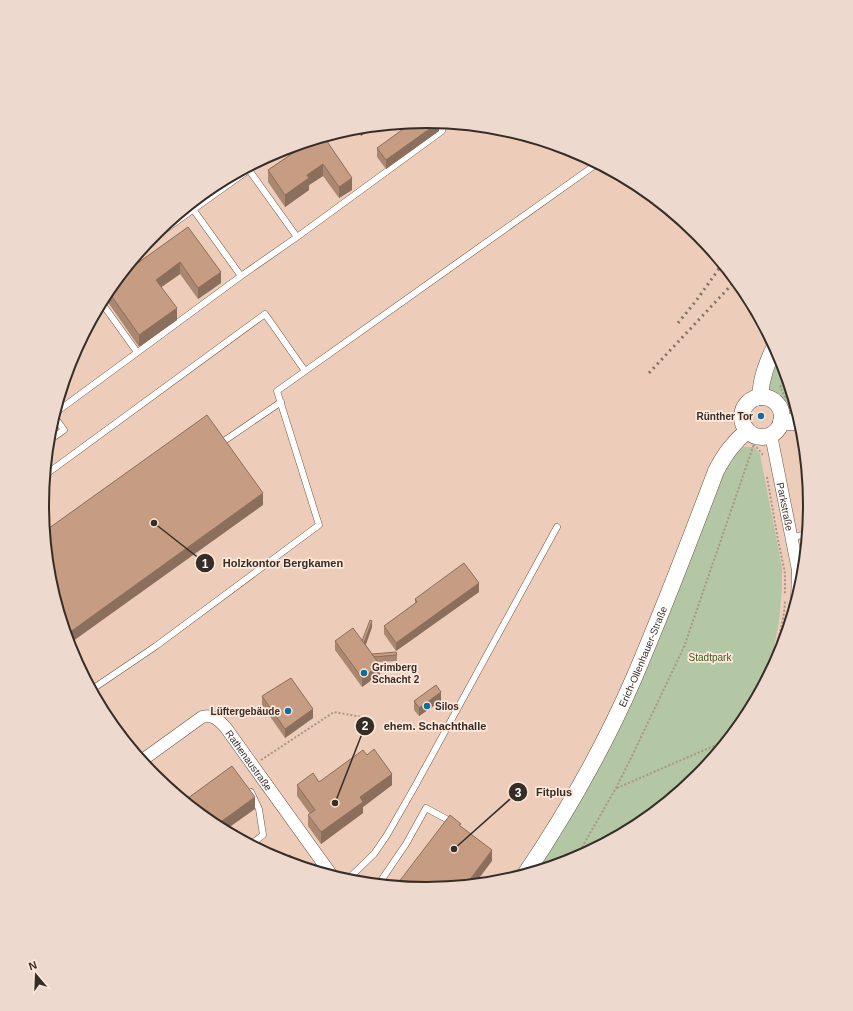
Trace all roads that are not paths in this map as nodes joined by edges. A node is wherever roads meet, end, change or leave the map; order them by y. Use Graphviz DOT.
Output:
graph roads {
  1 [pos="443,129"];
  2 [pos="593,167"];
  3 [pos="251,172"];
  4 [pos="193,210"];
  5 [pos="296,237"];
  6 [pos="241,276"];
  7 [pos="105,308"];
  8 [pos="137,352"];
  9 [pos="771,353"];
  10 [pos="305,371"];
  11 [pos="760,397"];
  12 [pos="281,402"];
  13 [pos="62,408"];
  14 [pos="58,422"];
  15 [pos="781,422"];
  16 [pos="794,422"];
  17 [pos="55,436"];
  18 [pos="757,437"];
  19 [pos="224,441"];
  20 [pos="51,471"];
  21 [pos="557,527"];
  22 [pos="803,535"];
  23 [pos="792,537"];
  24 [pos="798,574"];
  25 [pos="96,687"];
  26 [pos="146,757"];
  27 [pos="245,784"];
  28 [pos="450,821"];
  29 [pos="255,841"];
  30 [pos="529,869"];
  31 [pos="328,870"];
  32 [pos="352,876"];
  33 [pos="381,880"];
  1 -- 5 [label="lane"];
  2 -- 10 [label="lane"];
  3 -- 5 [label="lane"];
  4 -- 6 [label="lane"];
  5 -- 6 [label="lane"];
  6 -- 8 [label="lane"];
  7 -- 8 [label="lane"];
  8 -- 13 [label="lane"];
  9 -- 11 [label="street"];
  10 -- 12 [label="lane"];
  10 -- 20 [label="lane"];
  11 -- 15 [label="street"];
  11 -- 18 [label="street"];
  12 -- 19 [label="lane"];
  12 -- 25 [label="lane"];
  14 -- 17 [label="lane"];
  15 -- 16 [label="street"];
  15 -- 18 [label="street"];
  18 -- 23 [label="street, Parkstraße"];
  18 -- 30 [label="street, Erich-Ollenhauer-Straße"];
  21 -- 32 [label="lane"];
  22 -- 23 [label="lane"];
  23 -- 24 [label="street, Parkstraße"];
  26 -- 31 [label="street, Rathenaustraße"];
  27 -- 29 [label="lane"];
  28 -- 33 [label="lane"];
}
